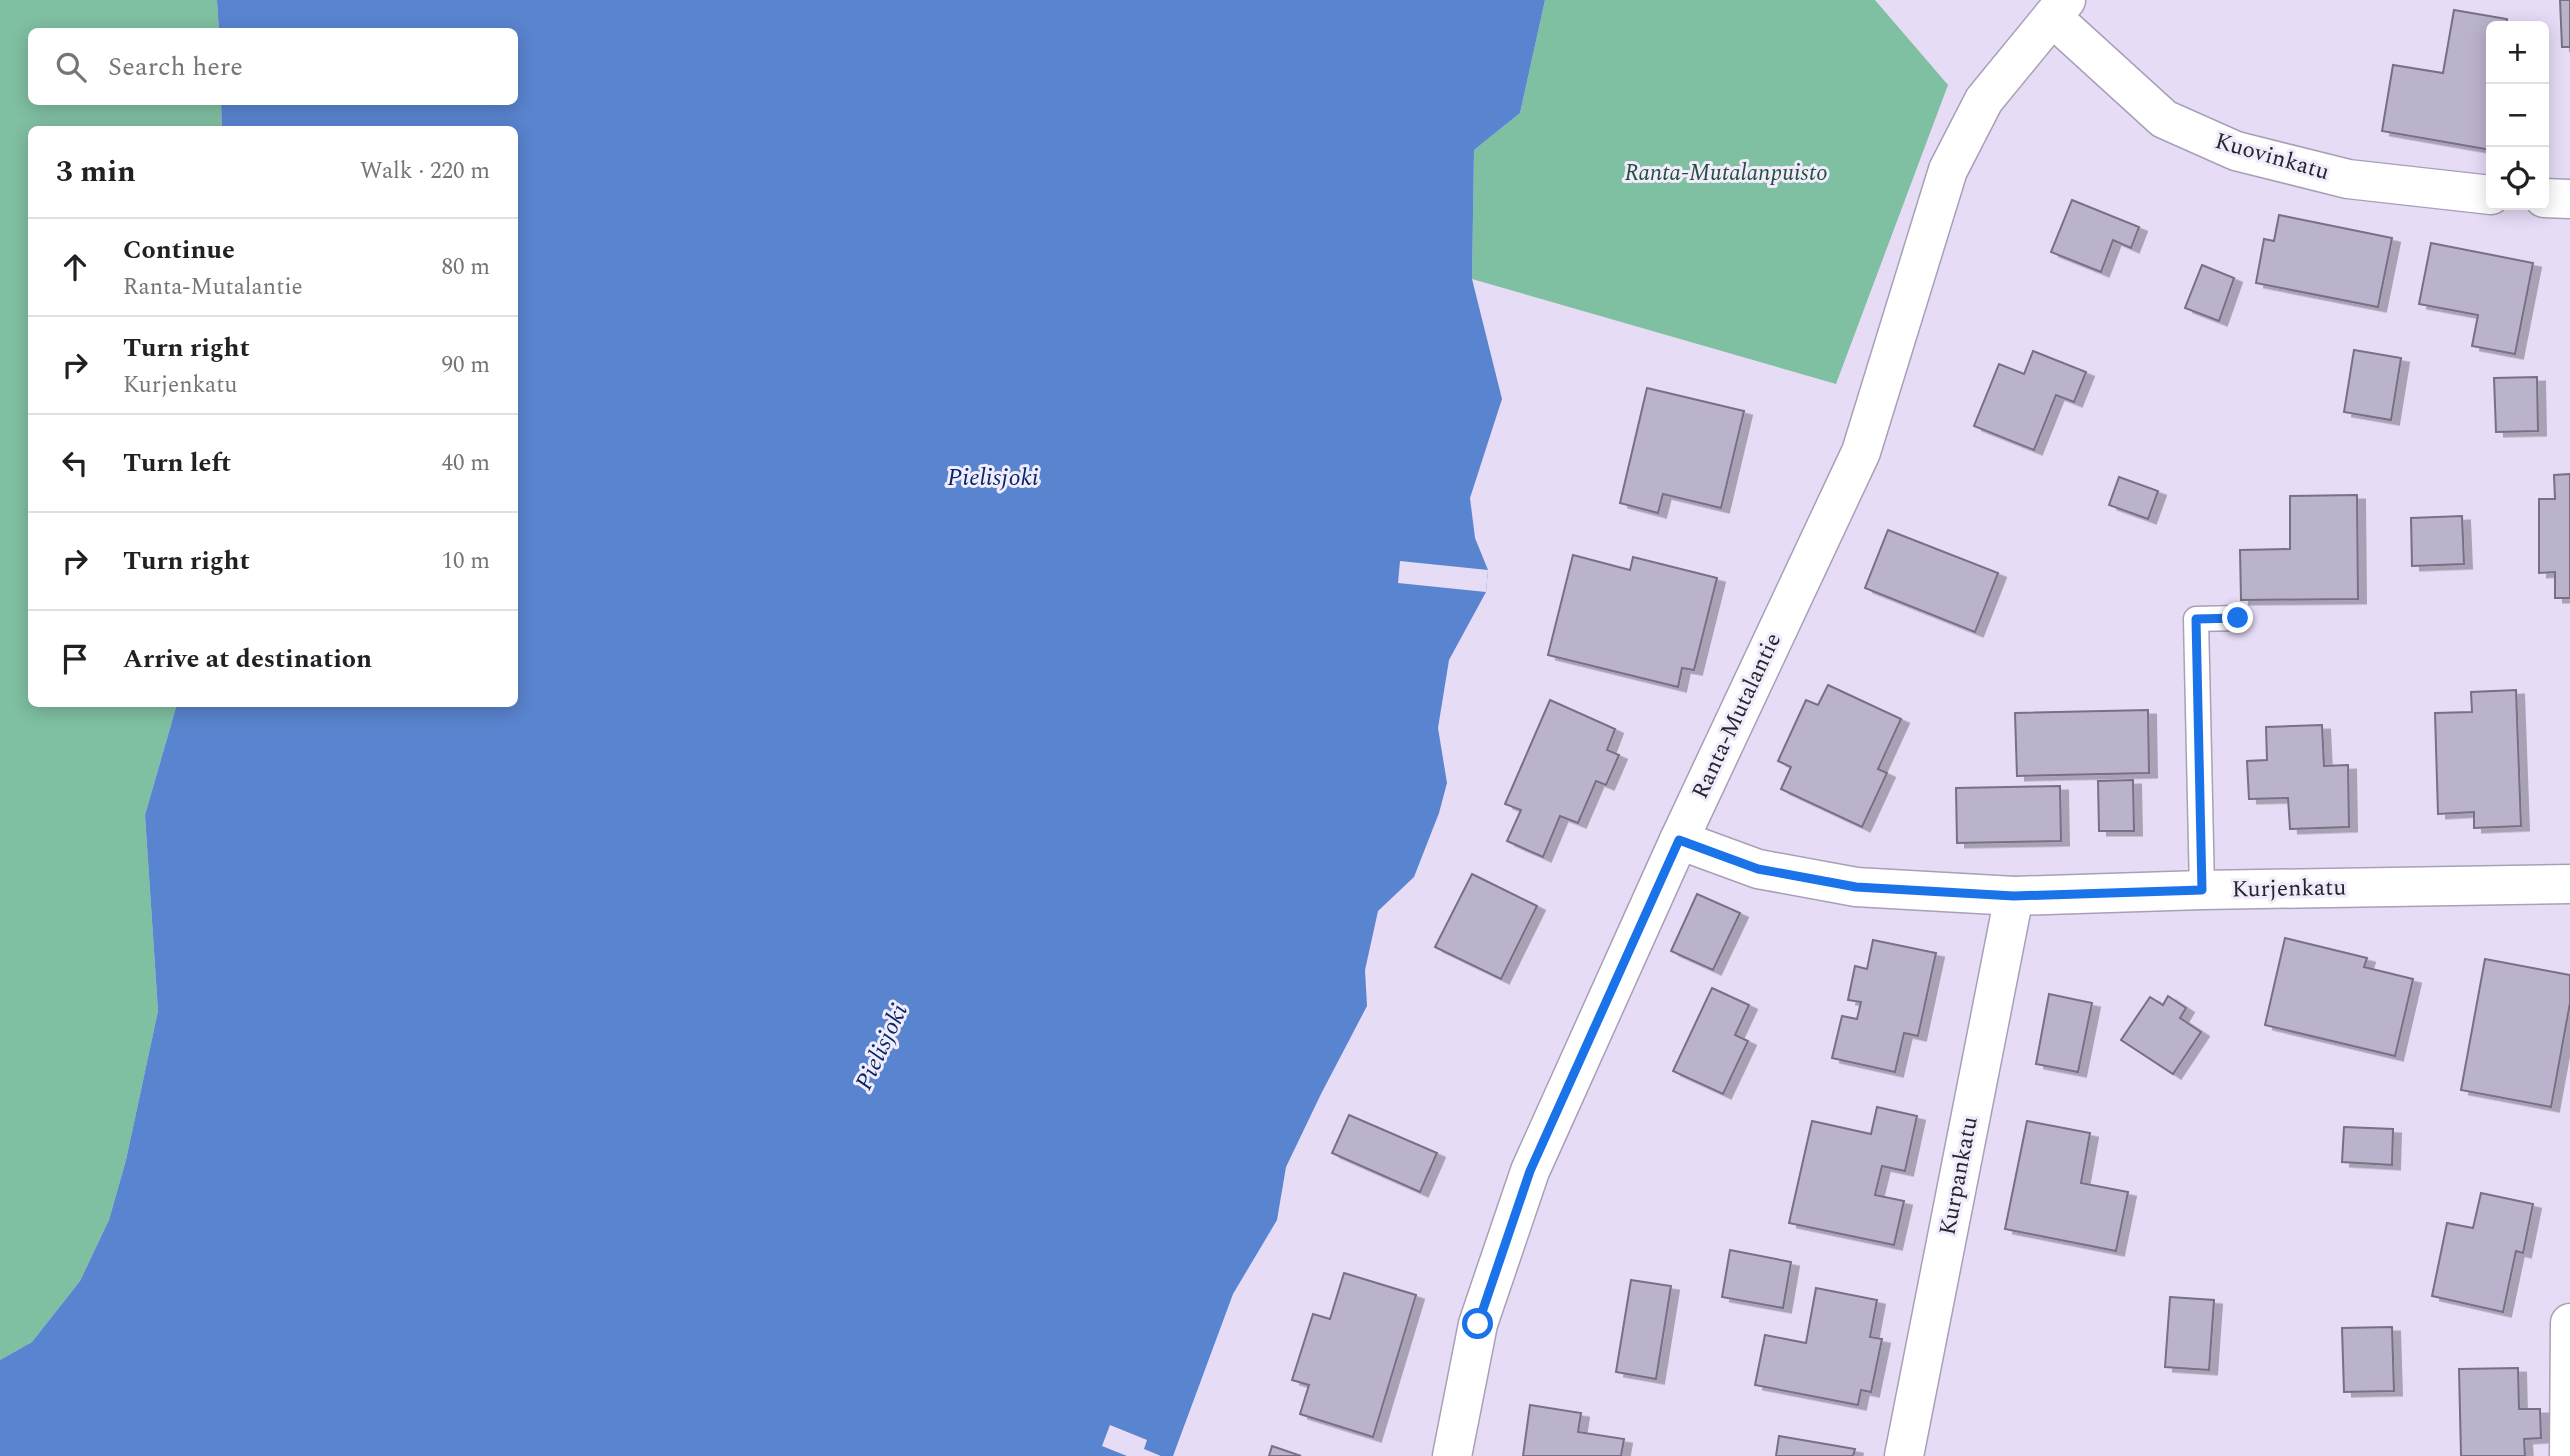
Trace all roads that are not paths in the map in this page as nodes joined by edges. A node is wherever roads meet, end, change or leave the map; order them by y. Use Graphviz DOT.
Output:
graph roads {
  1 [pos="2059,8"];
  2 [pos="2486,194"];
  3 [pos="2549,198"];
  4 [pos="2570,199"];
  5 [pos="2238,618"];
  6 [pos="1679,840"];
  7 [pos="2570,884"];
  8 [pos="2202,890"];
  9 [pos="2014,896"];
  10 [pos="2570,1323"];
  11 [pos="1452,1456"];
  12 [pos="1904,1456"];
  13 [pos="2569,1456"];
  1 -- 2 [label="street, Kuovinkatu"];
  1 -- 6 [label="street, Ranta-Mutalantie"];
  3 -- 4 [label="street"];
  5 -- 8 [label="lane"];
  6 -- 9 [label="street, Kurjenkatu"];
  6 -- 11 [label="street, Ranta-Mutalantie"];
  7 -- 8 [label="street, Kurjenkatu"];
  8 -- 9 [label="street, Kurjenkatu"];
  9 -- 12 [label="street, Kurpankatu"];
  10 -- 13 [label="street"];
}
